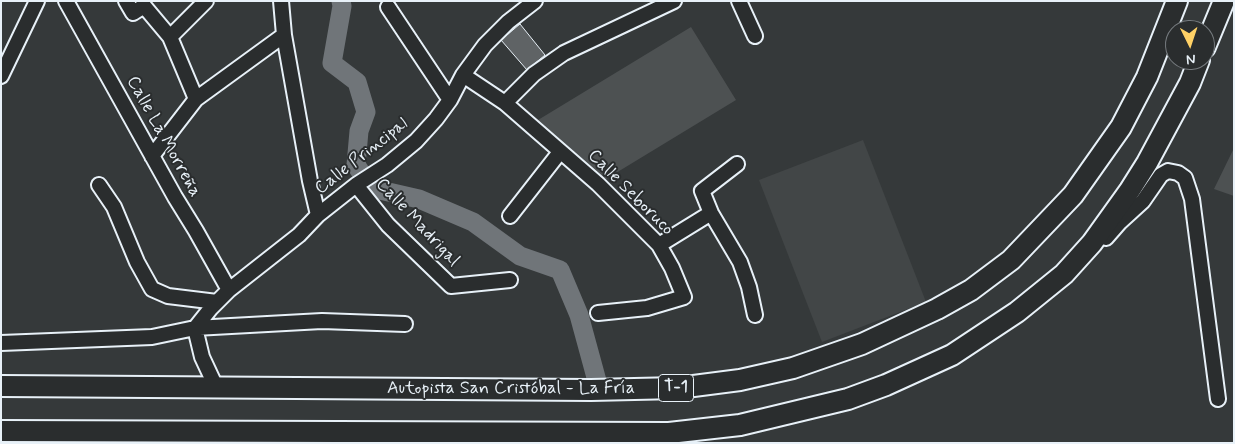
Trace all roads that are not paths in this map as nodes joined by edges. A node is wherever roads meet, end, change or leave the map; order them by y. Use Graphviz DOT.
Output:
graph roads {
  1 [pos="37,1"];
  2 [pos="66,1"];
  3 [pos="126,1"];
  4 [pos="206,1"];
  5 [pos="281,1"];
  6 [pos="535,1"];
  7 [pos="739,1"];
  8 [pos="1177,1"];
  9 [pos="1224,1"];
  10 [pos="674,2"];
  11 [pos="388,7"];
  12 [pos="1215,23"];
  13 [pos="284,35"];
  14 [pos="755,36"];
  15 [pos="170,37"];
  16 [pos="1196,70"];
  17 [pos="463,75"];
  18 [pos="1,76"];
  19 [pos="196,99"];
  20 [pos="450,100"];
  21 [pos="505,104"];
  22 [pos="560,152"];
  23 [pos="152,156"];
  24 [pos="737,164"];
  25 [pos="99,185"];
  26 [pos="356,186"];
  27 [pos="711,213"];
  28 [pos="318,215"];
  29 [pos="510,216"];
  30 [pos="1092,244"];
  31 [pos="659,245"];
  32 [pos="510,280"];
  33 [pos="229,290"];
  34 [pos="217,302"];
  35 [pos="598,314"];
  36 [pos="755,315"];
  37 [pos="405,324"];
  38 [pos="195,328"];
  39 [pos="1,343"];
  40 [pos="1,386"];
  41 [pos="216,387"];
  42 [pos="1218,399"];
  43 [pos="1,431"];
  44 [pos="228,437"];
  45 [pos="265,437"];
  46 [pos="68,438"];
  47 [pos="449,438"];
  1 -- 18 [label="street"];
  2 -- 23 [label="street, Calle La Morreña"];
  3 -- 15 [label="street"];
  4 -- 15 [label="street"];
  5 -- 13 [label="street"];
  6 -- 17 [label="street, Calle Principal"];
  7 -- 14 [label="street"];
  8 -- 41 [label="highway, Autopista San Cristóbal - La Fría / T-1"];
  9 -- 12 [label="highway"];
  10 -- 21 [label="street"];
  11 -- 20 [label="street"];
  13 -- 19 [label="street"];
  13 -- 28 [label="street"];
  15 -- 19 [label="street"];
  16 -- 30 [label="highway"];
  17 -- 20 [label="street, Calle Principal"];
  17 -- 21 [label="street, Calle Seboruco"];
  19 -- 23 [label="street"];
  20 -- 26 [label="street, Calle Principal"];
  21 -- 22 [label="street, Calle Seboruco"];
  22 -- 29 [label="street"];
  22 -- 31 [label="street, Calle Seboruco"];
  23 -- 33 [label="street, Calle La Morreña"];
  24 -- 27 [label="street"];
  25 -- 34 [label="street"];
  26 -- 28 [label="street, Calle Principal"];
  26 -- 32 [label="street, Calle Madrigal"];
  27 -- 31 [label="street"];
  27 -- 36 [label="street"];
  28 -- 33 [label="street, Calle Principal"];
  30 -- 42 [label="street"];
  30 -- 47 [label="highway"];
  31 -- 35 [label="street, Calle Seboruco"];
  33 -- 34 [label="street, Calle Principal"];
  34 -- 38 [label="street, Calle Principal"];
  37 -- 38 [label="street"];
  38 -- 39 [label="street"];
  38 -- 41 [label="street"];
  40 -- 41 [label="highway, Autopista San Cristóbal - La Fría / T-1"];
  43 -- 46 [label="highway"];
  44 -- 45 [label="highway"];
  44 -- 46 [label="highway"];
  45 -- 47 [label="highway"];
}
